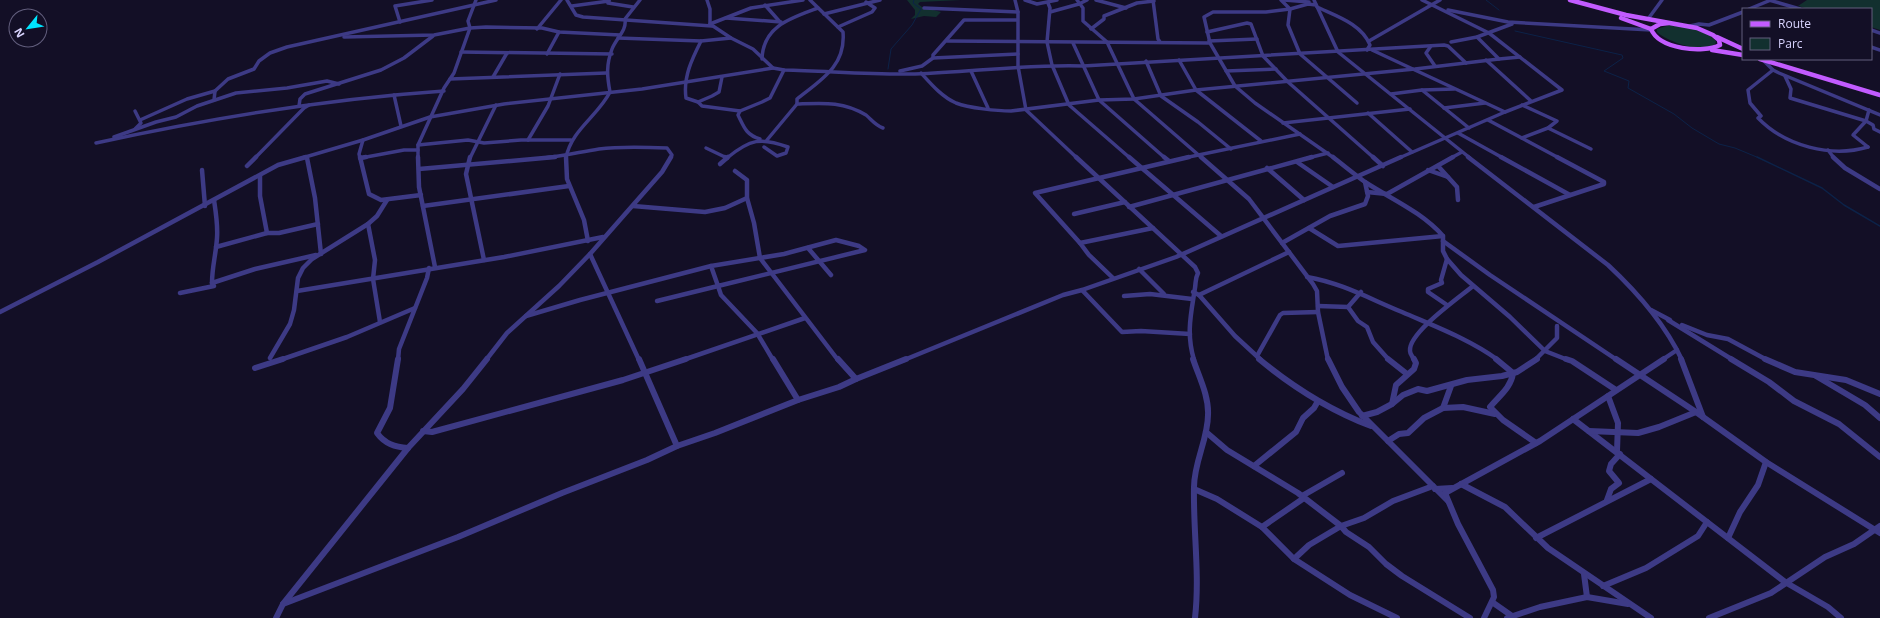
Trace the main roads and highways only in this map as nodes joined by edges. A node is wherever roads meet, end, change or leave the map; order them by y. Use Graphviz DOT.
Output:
graph roads {
  1 [pos="1564,0"];
  2 [pos="1570,0"];
  3 [pos="1669,23"];
  4 [pos="1652,31"];
  5 [pos="1712,34"];
  6 [pos="1742,49"];
  7 [pos="1706,50"];
  8 [pos="1742,55"];
  9 [pos="1764,60"];
  10 [pos="1772,60"];
  11 [pos="1880,94"];
  1 -- 4 [label="main road"];
  2 -- 3 [label="main road"];
  3 -- 4 [label="main road"];
  3 -- 5 [label="main road"];
  4 -- 7 [label="main road"];
  5 -- 6 [label="main road"];
  5 -- 7 [label="main road"];
  7 -- 8 [label="main road"];
  9 -- 11 [label="main road"];
  10 -- 11 [label="main road"];
}
